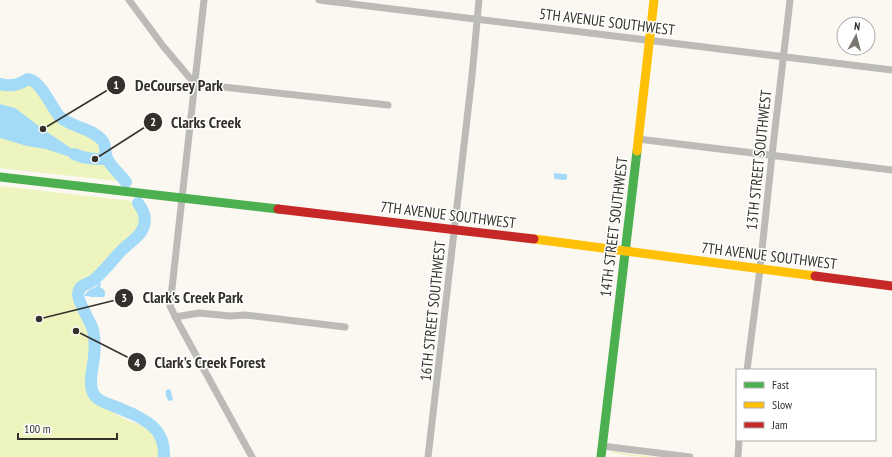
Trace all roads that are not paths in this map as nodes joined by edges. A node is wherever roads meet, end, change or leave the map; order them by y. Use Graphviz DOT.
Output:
graph roads {
  1 [pos="129,0"];
  2 [pos="204,0"];
  3 [pos="320,0"];
  4 [pos="479,0"];
  5 [pos="654,0"];
  6 [pos="790,0"];
  7 [pos="478,19"];
  8 [pos="650,40"];
  9 [pos="783,56"];
  10 [pos="892,69"];
  11 [pos="195,84"];
  12 [pos="388,105"];
  13 [pos="638,138"];
  14 [pos="772,155"];
  15 [pos="892,170"];
  16 [pos="0,177"];
  17 [pos="183,198"];
  18 [pos="455,230"];
  19 [pos="625,251"];
  20 [pos="760,269"];
  21 [pos="892,286"];
  22 [pos="176,317"];
  23 [pos="345,327"];
  24 [pos="747,369"];
  25 [pos="739,441"];
  26 [pos="602,446"];
  27 [pos="252,457"];
  28 [pos="428,457"];
  29 [pos="601,457"];
  30 [pos="690,457"];
  31 [pos="738,457"];
  1 -- 11 [label="street"];
  2 -- 11 [label="street"];
  3 -- 7 [label="street, 5TH AVENUE SOUTHWEST"];
  4 -- 7 [label="street, 16TH STREET SOUTHWEST"];
  5 -- 8 [label="street, 14TH STREET SOUTHWEST"];
  6 -- 9 [label="street, 13TH STREET SOUTHWEST"];
  7 -- 8 [label="street, 5TH AVENUE SOUTHWEST"];
  7 -- 18 [label="street, 16TH STREET SOUTHWEST"];
  8 -- 9 [label="street, 5TH AVENUE SOUTHWEST"];
  8 -- 13 [label="street, 14TH STREET SOUTHWEST"];
  9 -- 10 [label="street, 5TH AVENUE SOUTHWEST"];
  9 -- 14 [label="street, 13TH STREET SOUTHWEST"];
  11 -- 12 [label="street"];
  11 -- 17 [label="street"];
  13 -- 14 [label="street"];
  13 -- 19 [label="street, 14TH STREET SOUTHWEST"];
  14 -- 15 [label="street"];
  14 -- 20 [label="street, 13TH STREET SOUTHWEST"];
  16 -- 17 [label="street, 7TH AVENUE SOUTHWEST"];
  17 -- 18 [label="street, 7TH AVENUE SOUTHWEST"];
  17 -- 22 [label="street"];
  18 -- 19 [label="street, 7TH AVENUE SOUTHWEST"];
  18 -- 28 [label="street, 16TH STREET SOUTHWEST"];
  19 -- 20 [label="street, 7TH AVENUE SOUTHWEST"];
  19 -- 26 [label="street, 14TH STREET SOUTHWEST"];
  20 -- 21 [label="street, 7TH AVENUE SOUTHWEST"];
  20 -- 24 [label="street, 13TH STREET SOUTHWEST"];
  22 -- 23 [label="street"];
  22 -- 27 [label="street"];
  25 -- 31 [label="street"];
  26 -- 29 [label="street, 14TH STREET SOUTHWEST"];
  26 -- 30 [label="street"];
}
